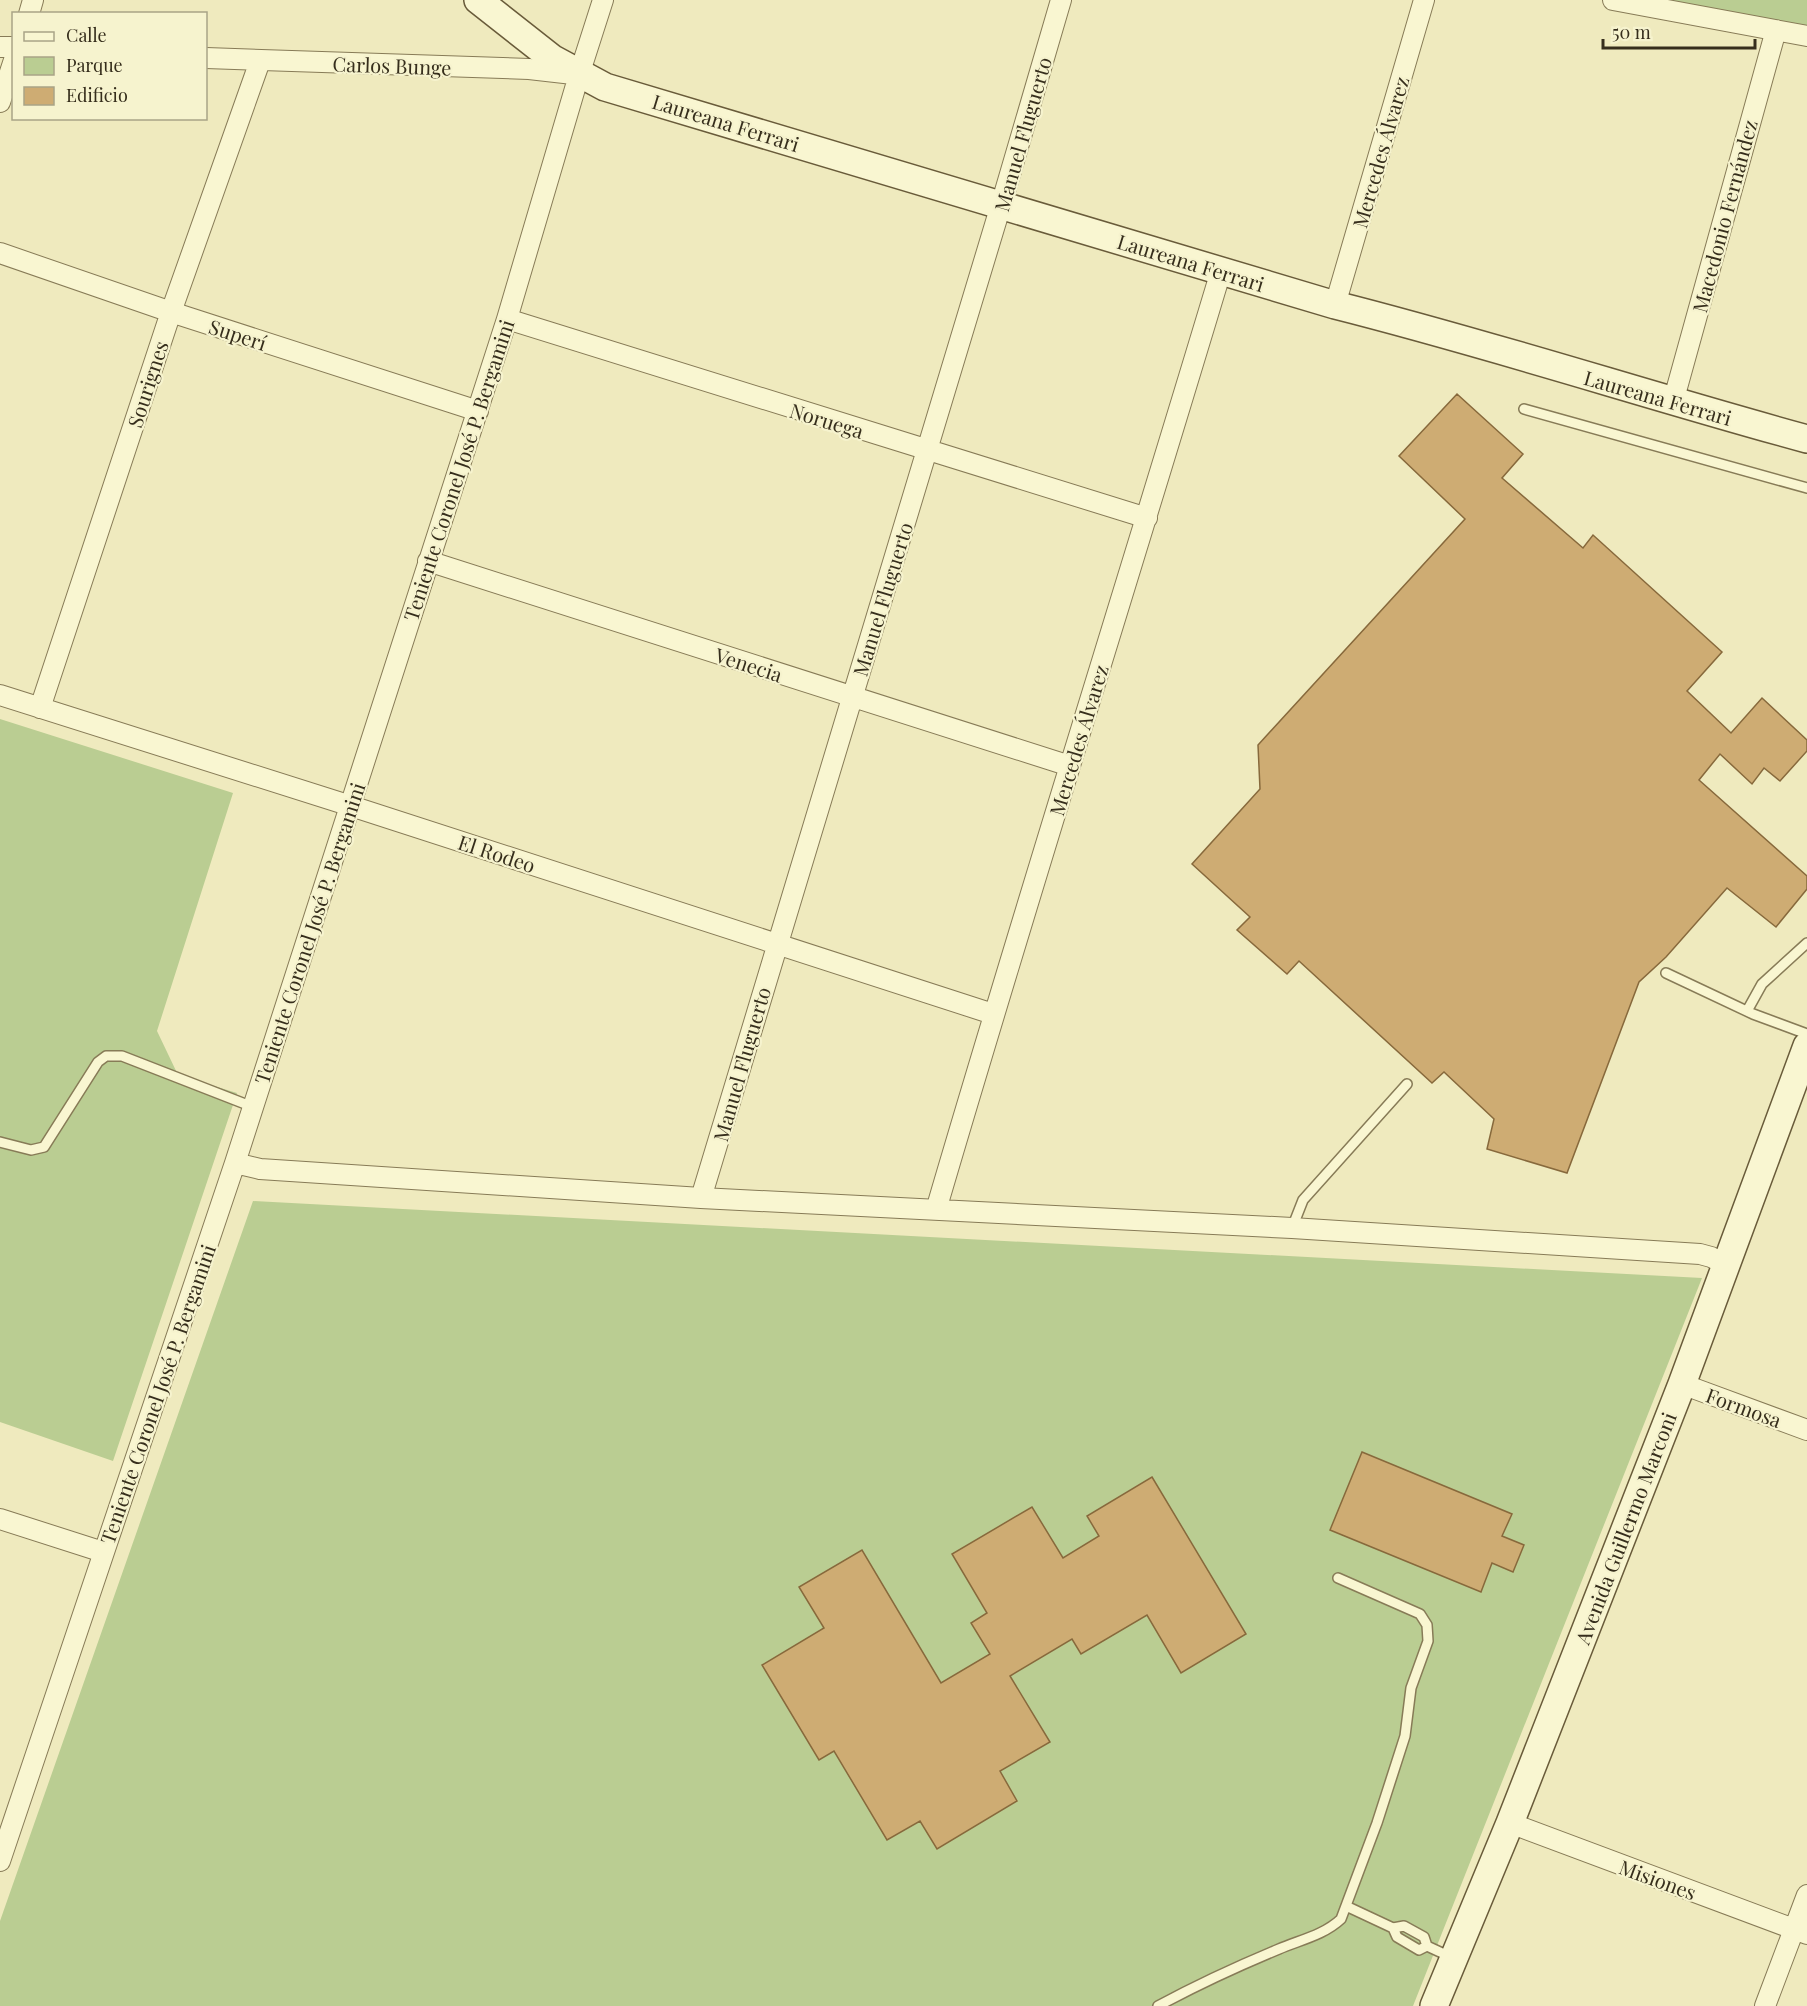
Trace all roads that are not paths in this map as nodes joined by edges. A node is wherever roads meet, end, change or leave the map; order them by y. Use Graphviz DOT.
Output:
graph roads {
  1 [pos="478,0"];
  2 [pos="603,0"];
  3 [pos="1060,0"];
  4 [pos="1425,0"];
  5 [pos="1613,0"];
  6 [pos="1776,30"];
  7 [pos="1807,36"];
  8 [pos="207,58"];
  9 [pos="260,61"];
  10 [pos="12,66"];
  11 [pos="579,75"];
  12 [pos="0,102"];
  13 [pos="1001,205"];
  14 [pos="0,253"];
  15 [pos="1221,270"];
  16 [pos="1335,305"];
  17 [pos="171,312"];
  18 [pos="507,319"];
  19 [pos="1673,402"];
  20 [pos="1524,409"];
  21 [pos="478,411"];
  22 [pos="1807,439"];
  23 [pos="927,451"];
  24 [pos="1807,488"];
  25 [pos="1147,518"];
  26 [pos="428,561"];
  27 [pos="0,694"];
  28 [pos="852,698"];
  29 [pos="40,708"];
  30 [pos="1070,766"];
  31 [pos="351,806"];
  32 [pos="1807,943"];
  33 [pos="776,944"];
  34 [pos="1666,973"];
  35 [pos="1747,1011"];
  36 [pos="993,1014"];
  37 [pos="1807,1034"];
  38 [pos="1807,1046"];
  39 [pos="1407,1084"];
  40 [pos="253,1107"];
  41 [pos="0,1142"];
  42 [pos="235,1163"];
  43 [pos="701,1198"];
  44 [pos="936,1210"];
  45 [pos="1292,1228"];
  46 [pos="1727,1265"];
  47 [pos="1682,1384"];
  48 [pos="1807,1431"];
  49 [pos="0,1519"];
  50 [pos="104,1552"];
  51 [pos="1338,1578"];
  52 [pos="1510,1823"];
  53 [pos="1,1856"];
  54 [pos="1807,1895"];
  55 [pos="1346,1906"];
  56 [pos="1393,1928"];
  57 [pos="1801,1932"];
  58 [pos="1427,1946"];
  59 [pos="1453,1958"];
  60 [pos="1158,2006"];
  61 [pos="1434,2006"];
  62 [pos="1765,2006"];
  1 -- 11 [label="street, Laureana Ferrari"];
  2 -- 11 [label="street, Teniente Coronel José P. Bergamini"];
  3 -- 13 [label="street, Manuel Fluguerto"];
  4 -- 16 [label="street, Mercedes Álvarez"];
  5 -- 6 [label="street"];
  6 -- 7 [label="street"];
  6 -- 19 [label="street, Macedonio Fernández"];
  8 -- 9 [label="street, Carlos Bunge"];
  9 -- 11 [label="street, Carlos Bunge"];
  9 -- 17 [label="street, Sourignes"];
  10 -- 12 [label="street"];
  11 -- 13 [label="street, Laureana Ferrari"];
  11 -- 18 [label="street, Teniente Coronel José P. Bergamini"];
  13 -- 15 [label="street, Laureana Ferrari"];
  13 -- 23 [label="street, Manuel Fluguerto"];
  14 -- 17 [label="street, Superí"];
  15 -- 16 [label="street, Laureana Ferrari"];
  15 -- 25 [label="street, Mercedes Álvarez"];
  16 -- 19 [label="street, Laureana Ferrari"];
  17 -- 21 [label="street, Superí"];
  17 -- 29 [label="street, Sourignes"];
  18 -- 21 [label="street, Teniente Coronel José P. Bergamini"];
  18 -- 23 [label="street, Noruega"];
  19 -- 22 [label="street, Laureana Ferrari"];
  20 -- 24 [label="lane"];
  21 -- 26 [label="street, Teniente Coronel José P. Bergamini"];
  23 -- 25 [label="street, Noruega"];
  23 -- 28 [label="street, Manuel Fluguerto"];
  25 -- 30 [label="street, Mercedes Álvarez"];
  26 -- 28 [label="street, Venecia"];
  26 -- 31 [label="street, Teniente Coronel José P. Bergamini"];
  27 -- 29 [label="street, El Rodeo"];
  28 -- 30 [label="street, Venecia"];
  28 -- 33 [label="street, Manuel Fluguerto"];
  29 -- 31 [label="street, El Rodeo"];
  30 -- 36 [label="street, Mercedes Álvarez"];
  31 -- 33 [label="street, El Rodeo"];
  31 -- 40 [label="street, Teniente Coronel José P. Bergamini"];
  32 -- 35 [label="lane"];
  33 -- 36 [label="street, El Rodeo"];
  33 -- 43 [label="street, Manuel Fluguerto"];
  34 -- 35 [label="lane"];
  35 -- 37 [label="lane"];
  36 -- 44 [label="street, Mercedes Álvarez"];
  38 -- 46 [label="street, Avenida Guillermo Marconi"];
  39 -- 45 [label="lane"];
  40 -- 41 [label="lane"];
  40 -- 42 [label="street, Teniente Coronel José P. Bergamini"];
  42 -- 43 [label="street"];
  42 -- 50 [label="street, Teniente Coronel José P. Bergamini"];
  43 -- 44 [label="street"];
  44 -- 45 [label="street"];
  45 -- 46 [label="street"];
  46 -- 47 [label="street, Avenida Guillermo Marconi"];
  47 -- 48 [label="street, Formosa"];
  47 -- 52 [label="street, Avenida Guillermo Marconi"];
  49 -- 50 [label="street"];
  50 -- 53 [label="street, Teniente Coronel José P. Bergamini"];
  51 -- 55 [label="lane"];
  52 -- 57 [label="street, Misiones"];
  52 -- 59 [label="street, Avenida Guillermo Marconi"];
  54 -- 57 [label="street"];
  55 -- 56 [label="lane"];
  55 -- 60 [label="lane"];
  56 -- 58 [label="lane"];
  56 -- 58 [label="lane"];
  57 -- 62 [label="street"];
  58 -- 59 [label="lane"];
  59 -- 61 [label="street, Avenida Guillermo Marconi"];
}
